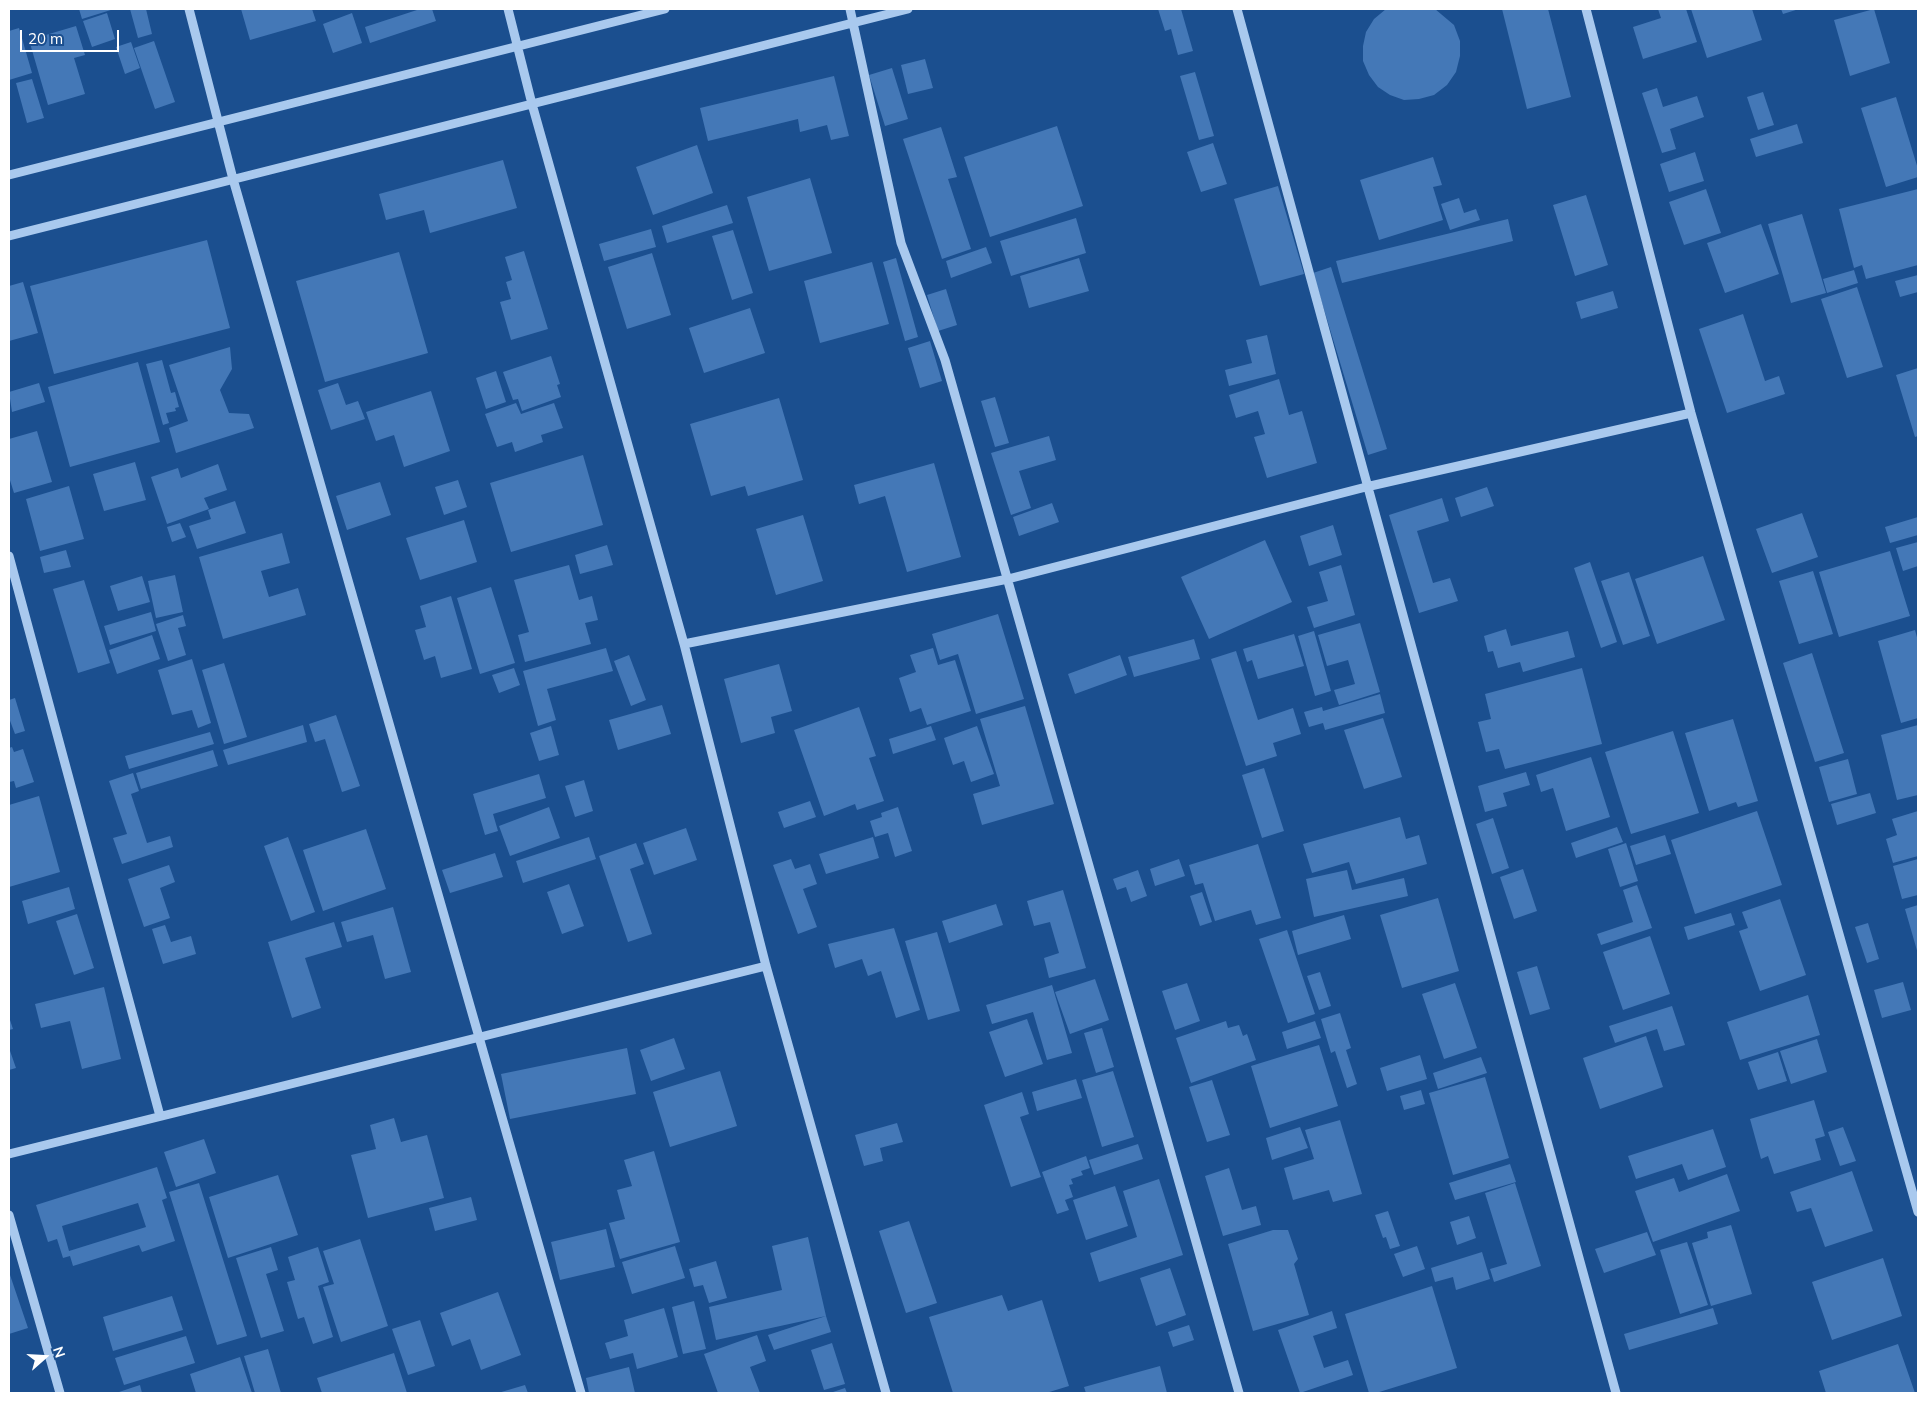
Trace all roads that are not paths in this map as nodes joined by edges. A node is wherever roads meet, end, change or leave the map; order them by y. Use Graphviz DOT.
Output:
graph roads {
  1 [pos="189,9"];
  2 [pos="508,9"];
  3 [pos="664,9"];
  4 [pos="850,9"];
  5 [pos="908,9"];
  6 [pos="1237,9"];
  7 [pos="1586,9"];
  8 [pos="854,23"];
  9 [pos="518,46"];
  10 [pos="532,104"];
  11 [pos="219,122"];
  12 [pos="9,175"];
  13 [pos="233,180"];
  14 [pos="9,236"];
  15 [pos="1691,413"];
  16 [pos="1366,486"];
  17 [pos="9,556"];
  18 [pos="1008,579"];
  19 [pos="684,644"];
  20 [pos="766,966"];
  21 [pos="480,1037"];
  22 [pos="160,1116"];
  23 [pos="9,1154"];
  24 [pos="1918,1212"];
  25 [pos="9,1215"];
  26 [pos="60,1393"];
  27 [pos="580,1393"];
  28 [pos="886,1393"];
  29 [pos="1239,1393"];
  30 [pos="1616,1393"];
  1 -- 11 [label="street"];
  2 -- 9 [label="street"];
  3 -- 9 [label="street"];
  4 -- 8 [label="street"];
  5 -- 8 [label="street"];
  6 -- 16 [label="street"];
  7 -- 15 [label="street"];
  8 -- 10 [label="street"];
  8 -- 18 [label="street"];
  9 -- 10 [label="street"];
  9 -- 11 [label="street"];
  10 -- 13 [label="street"];
  10 -- 19 [label="street"];
  11 -- 12 [label="street"];
  11 -- 13 [label="street"];
  13 -- 14 [label="street"];
  13 -- 21 [label="street"];
  15 -- 16 [label="street"];
  15 -- 24 [label="street"];
  16 -- 18 [label="street"];
  16 -- 30 [label="street"];
  17 -- 22 [label="street"];
  18 -- 19 [label="street"];
  18 -- 29 [label="street"];
  19 -- 20 [label="street"];
  20 -- 21 [label="street"];
  20 -- 28 [label="street"];
  21 -- 22 [label="street"];
  21 -- 27 [label="street"];
  22 -- 23 [label="street"];
  25 -- 26 [label="street"];
}
